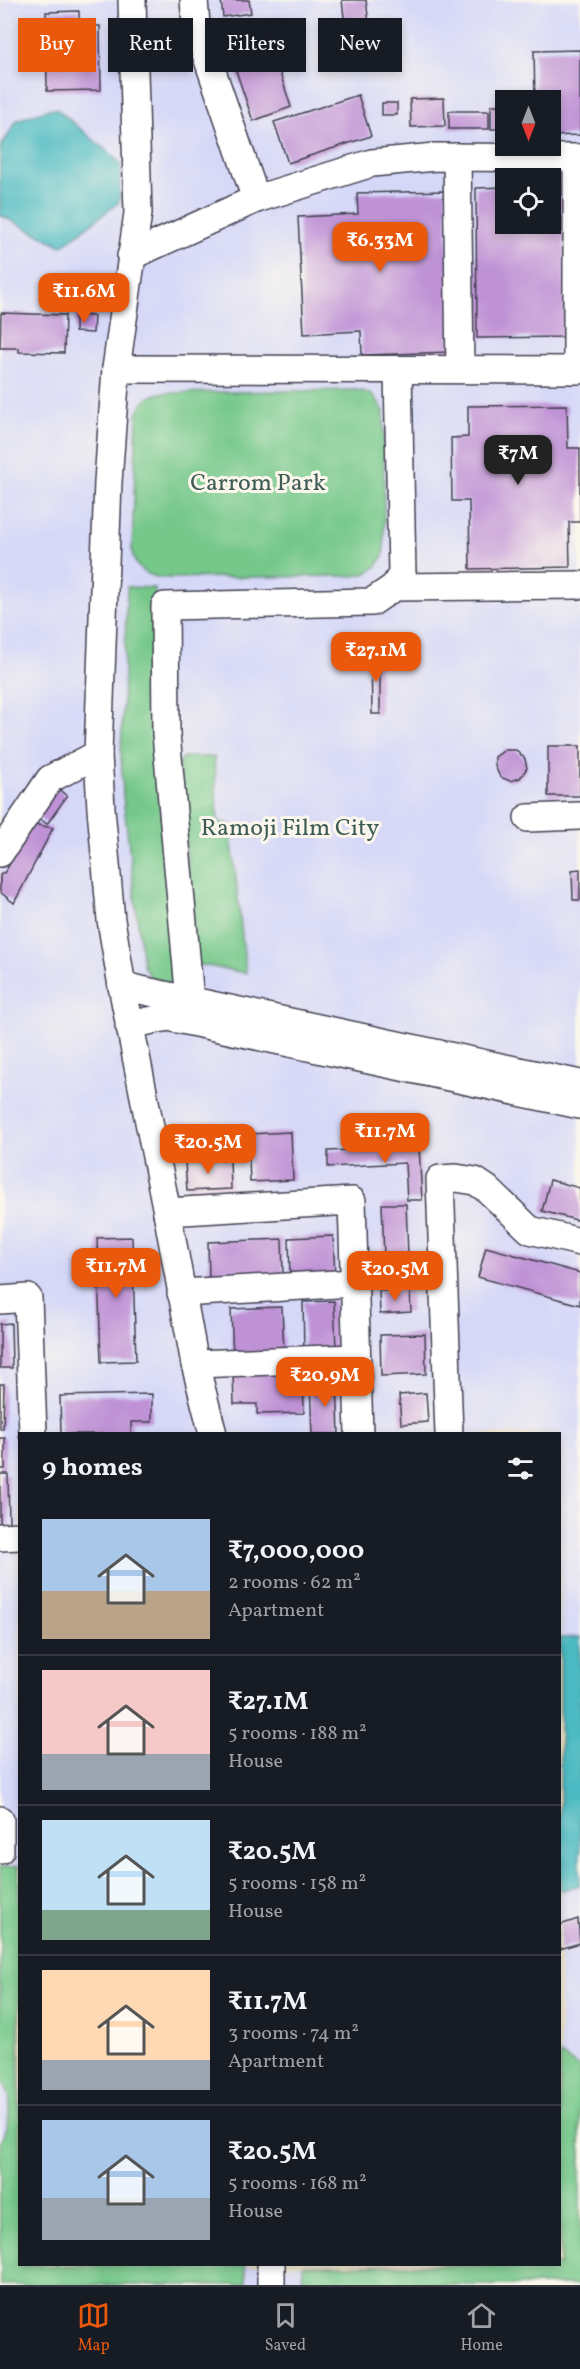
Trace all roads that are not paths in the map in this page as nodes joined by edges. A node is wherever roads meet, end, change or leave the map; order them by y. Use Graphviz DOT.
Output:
graph roads {
  1 [pos="132,0"];
  2 [pos="194,0"];
  3 [pos="458,157"];
  4 [pos="579,158"];
  5 [pos="256,199"];
  6 [pos="130,256"];
  7 [pos="116,369"];
  8 [pos="460,369"];
  9 [pos="578,370"];
  10 [pos="398,371"];
  11 [pos="580,585"];
  12 [pos="394,587"];
  13 [pos="93,739"];
  14 [pos="580,816"];
  15 [pos="528,818"];
  16 [pos="0,853"];
  17 [pos="122,986"];
  18 [pos="190,1001"];
  19 [pos="129,1025"];
  20 [pos="580,1084"];
  21 [pos="580,1105"];
  22 [pos="167,1212"];
  23 [pos="580,1242"];
  24 [pos="354,1283"];
  25 [pos="181,1293"];
  26 [pos="0,1300"];
  27 [pos="356,1358"];
  28 [pos="195,1364"];
  29 [pos="33,1432"];
  30 [pos="212,1432"];
  31 [pos="359,1432"];
  32 [pos="449,1432"];
  33 [pos="18,1536"];
  34 [pos="0,1537"];
  35 [pos="0,1820"];
  36 [pos="18,1848"];
  37 [pos="0,1850"];
  38 [pos="271,2266"];
  39 [pos="271,2285"];
  1 -- 6 [label="lane"];
  2 -- 5 [label="lane"];
  3 -- 4 [label="lane"];
  3 -- 5 [label="lane"];
  3 -- 8 [label="lane"];
  4 -- 9 [label="lane"];
  5 -- 6 [label="lane"];
  6 -- 7 [label="lane"];
  7 -- 10 [label="lane"];
  7 -- 13 [label="lane"];
  8 -- 9 [label="lane"];
  8 -- 10 [label="lane"];
  10 -- 12 [label="lane"];
  11 -- 12 [label="lane"];
  12 -- 18 [label="lane"];
  13 -- 16 [label="lane"];
  13 -- 17 [label="lane"];
  14 -- 15 [label="lane"];
  17 -- 18 [label="lane"];
  17 -- 19 [label="lane"];
  18 -- 20 [label="lane"];
  19 -- 21 [label="lane"];
  19 -- 22 [label="lane"];
  22 -- 24 [label="lane"];
  22 -- 25 [label="lane"];
  23 -- 32 [label="lane"];
  24 -- 25 [label="lane"];
  24 -- 27 [label="lane"];
  25 -- 28 [label="lane"];
  26 -- 29 [label="lane"];
  27 -- 28 [label="lane"];
  27 -- 31 [label="lane"];
  28 -- 30 [label="lane"];
  33 -- 34 [label="lane"];
  35 -- 37 [label="lane"];
  36 -- 37 [label="lane"];
  38 -- 39 [label="lane"];
}
